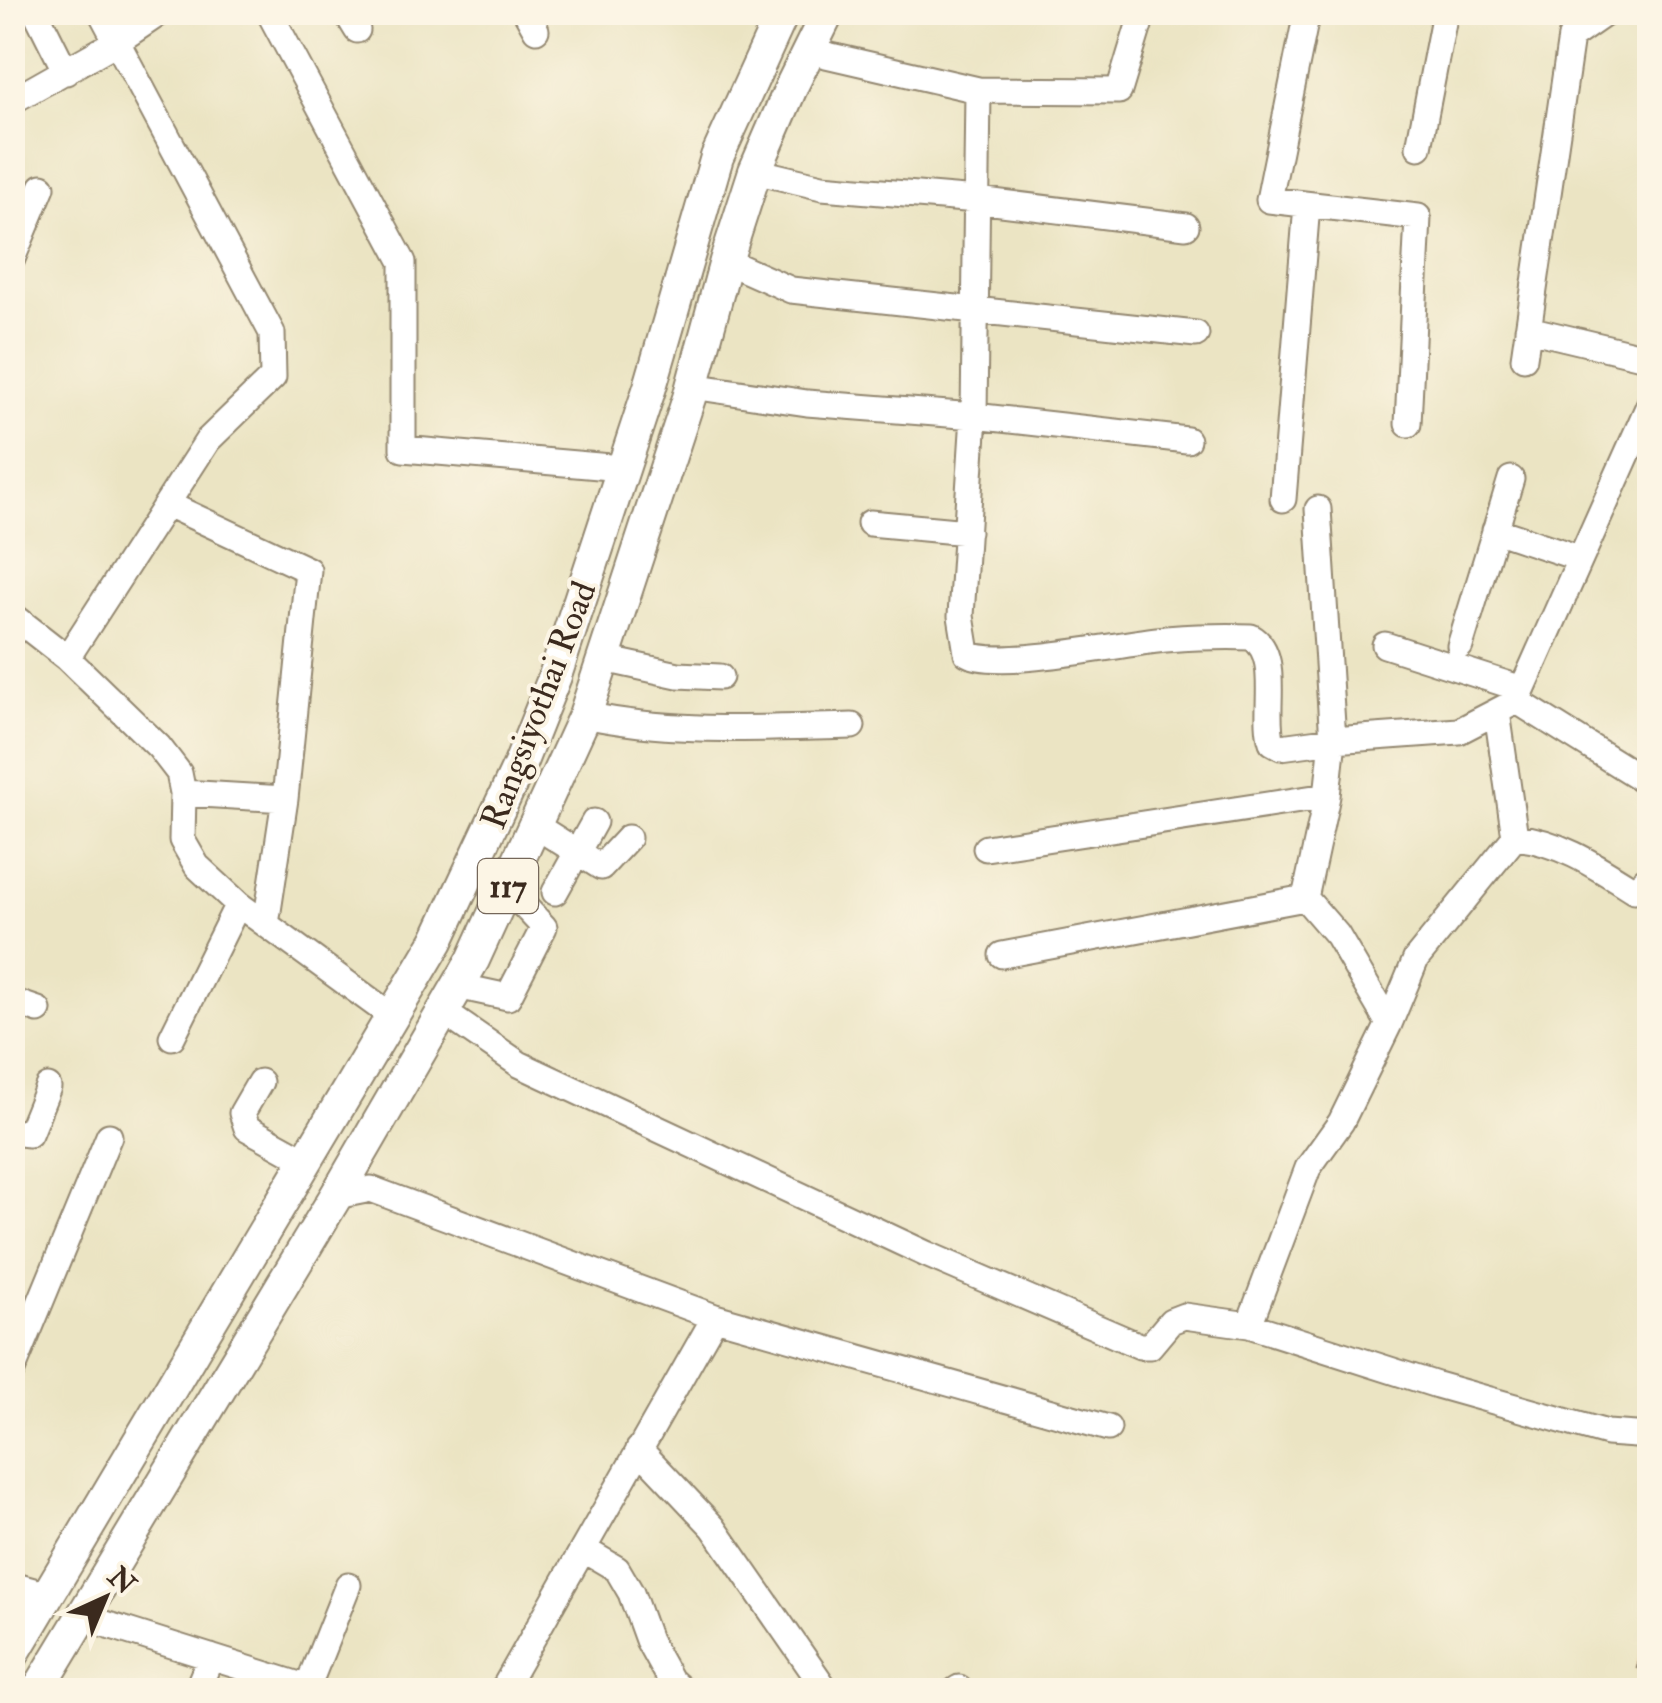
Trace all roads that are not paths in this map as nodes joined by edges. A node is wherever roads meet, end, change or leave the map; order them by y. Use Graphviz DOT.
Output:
graph roads {
  1 [pos="36,12"];
  2 [pos="101,12"];
  3 [pos="161,12"];
  4 [pos="269,12"];
  5 [pos="782,12"];
  6 [pos="828,12"];
  7 [pos="1143,12"];
  8 [pos="1307,12"];
  9 [pos="1445,12"];
  10 [pos="1607,12"];
  11 [pos="118,41"];
  12 [pos="809,51"];
  13 [pos="66,72"];
  14 [pos="978,90"];
  15 [pos="12,101"];
  16 [pos="1419,146"];
  17 [pos="755,171"];
  18 [pos="42,186"];
  19 [pos="977,200"];
  20 [pos="1307,205"];
  21 [pos="1186,226"];
  22 [pos="12,259"];
  23 [pos="726,262"];
  24 [pos="976,309"];
  25 [pos="1528,329"];
  26 [pos="1196,334"];
  27 [pos="1524,358"];
  28 [pos="1650,358"];
  29 [pos="650,386"];
  30 [pos="691,392"];
  31 [pos="1650,403"];
  32 [pos="974,416"];
  33 [pos="1408,424"];
  34 [pos="1186,440"];
  35 [pos="622,468"];
  36 [pos="1512,478"];
  37 [pos="1283,499"];
  38 [pos="167,504"];
  39 [pos="1318,509"];
  40 [pos="870,523"];
  41 [pos="1496,530"];
  42 [pos="967,532"];
  43 [pos="1579,558"];
  44 [pos="12,616"];
  45 [pos="1385,644"];
  46 [pos="1460,646"];
  47 [pos="67,658"];
  48 [pos="604,659"];
  49 [pos="720,677"];
  50 [pos="1512,701"];
  51 [pos="585,715"];
  52 [pos="852,726"];
  53 [pos="1334,740"];
  54 [pos="1650,784"];
  55 [pos="183,793"];
  56 [pos="1327,796"];
  57 [pos="285,800"];
  58 [pos="594,822"];
  59 [pos="536,826"];
  60 [pos="1514,837"];
  61 [pos="628,838"];
  62 [pos="986,848"];
  63 [pos="577,852"];
  64 [pos="1650,876"];
  65 [pos="507,888"];
  66 [pos="555,892"];
  67 [pos="1304,898"];
  68 [pos="238,904"];
  69 [pos="266,924"];
  70 [pos="1002,955"];
  71 [pos="450,998"];
  72 [pos="393,1017"];
  73 [pos="1388,1024"];
  74 [pos="172,1037"];
  75 [pos="260,1082"];
  76 [pos="48,1087"];
  77 [pos="12,1132"];
  78 [pos="110,1136"];
  79 [pos="307,1160"];
  80 [pos="336,1196"];
  81 [pos="715,1316"];
  82 [pos="1249,1324"];
  83 [pos="12,1371"];
  84 [pos="1108,1428"];
  85 [pos="1650,1436"];
  86 [pos="640,1448"];
  87 [pos="583,1549"];
  88 [pos="12,1585"];
  89 [pos="348,1585"];
  90 [pos="48,1596"];
  91 [pos="83,1617"];
  92 [pos="12,1654"];
  93 [pos="211,1657"];
  94 [pos="311,1689"];
  95 [pos="38,1690"];
  96 [pos="197,1690"];
  97 [pos="503,1690"];
  98 [pos="680,1690"];
  99 [pos="826,1690"];
  1 -- 13 [label="street"];
  2 -- 11 [label="street"];
  3 -- 11 [label="street"];
  4 -- 35 [label="street"];
  5 -- 29 [label="main road, Rangsiyothai Road / 117"];
  6 -- 12 [label="main road, Rangsiyothai Road / 117"];
  7 -- 14 [label="street"];
  8 -- 20 [label="street"];
  9 -- 16 [label="street"];
  10 -- 25 [label="street"];
  11 -- 13 [label="street"];
  11 -- 38 [label="street"];
  12 -- 14 [label="street"];
  12 -- 17 [label="main road, Rangsiyothai Road / 117"];
  13 -- 15 [label="street"];
  14 -- 19 [label="street"];
  17 -- 19 [label="street"];
  17 -- 23 [label="main road, Rangsiyothai Road / 117"];
  18 -- 22 [label="street"];
  19 -- 21 [label="street"];
  19 -- 24 [label="street"];
  20 -- 33 [label="street"];
  20 -- 37 [label="street"];
  23 -- 24 [label="street"];
  23 -- 30 [label="main road, Rangsiyothai Road / 117"];
  24 -- 26 [label="street"];
  24 -- 32 [label="street"];
  25 -- 27 [label="street"];
  25 -- 28 [label="street"];
  29 -- 30 [label="main road"];
  29 -- 35 [label="main road, Rangsiyothai Road / 117"];
  30 -- 32 [label="street"];
  30 -- 48 [label="main road, Rangsiyothai Road / 117"];
  31 -- 43 [label="street"];
  32 -- 34 [label="street"];
  32 -- 42 [label="street"];
  35 -- 72 [label="main road, Rangsiyothai Road / 117"];
  36 -- 41 [label="street"];
  38 -- 47 [label="street"];
  38 -- 57 [label="street"];
  39 -- 53 [label="street"];
  40 -- 42 [label="street"];
  41 -- 43 [label="street"];
  41 -- 46 [label="street"];
  42 -- 53 [label="street"];
  43 -- 50 [label="street"];
  44 -- 47 [label="street"];
  45 -- 50 [label="street"];
  47 -- 55 [label="street"];
  48 -- 49 [label="street"];
  48 -- 51 [label="main road, Rangsiyothai Road / 117"];
  50 -- 53 [label="street"];
  50 -- 54 [label="street"];
  50 -- 60 [label="street"];
  51 -- 52 [label="street"];
  51 -- 59 [label="main road, Rangsiyothai Road / 117"];
  53 -- 56 [label="street"];
  55 -- 57 [label="street"];
  55 -- 68 [label="street"];
  56 -- 62 [label="street"];
  56 -- 67 [label="street"];
  57 -- 69 [label="street"];
  58 -- 63 [label="street"];
  59 -- 63 [label="street"];
  59 -- 65 [label="main road, Rangsiyothai Road / 117"];
  60 -- 64 [label="street"];
  60 -- 73 [label="street"];
  61 -- 63 [label="street"];
  63 -- 66 [label="street"];
  65 -- 71 [label="main road, Rangsiyothai Road / 117"];
  65 -- 71 [label="street"];
  67 -- 70 [label="street"];
  67 -- 73 [label="street"];
  68 -- 69 [label="street"];
  68 -- 74 [label="street"];
  69 -- 72 [label="street"];
  71 -- 80 [label="main road, Rangsiyothai Road / 117"];
  71 -- 82 [label="street"];
  72 -- 79 [label="main road, Rangsiyothai Road / 117"];
  73 -- 82 [label="street"];
  75 -- 79 [label="street"];
  76 -- 77 [label="street"];
  78 -- 83 [label="street"];
  79 -- 90 [label="main road, Rangsiyothai Road / 117"];
  80 -- 81 [label="street"];
  80 -- 91 [label="main road, Rangsiyothai Road / 117"];
  81 -- 84 [label="street"];
  81 -- 86 [label="street"];
  82 -- 85 [label="street"];
  86 -- 87 [label="street"];
  86 -- 99 [label="street"];
  87 -- 97 [label="street"];
  87 -- 98 [label="street"];
  88 -- 90 [label="street"];
  89 -- 94 [label="street"];
  90 -- 92 [label="main road, Rangsiyothai Road / 117"];
  91 -- 93 [label="street"];
  91 -- 95 [label="main road, Rangsiyothai Road / 117"];
  93 -- 94 [label="street"];
  93 -- 96 [label="street"];
}
